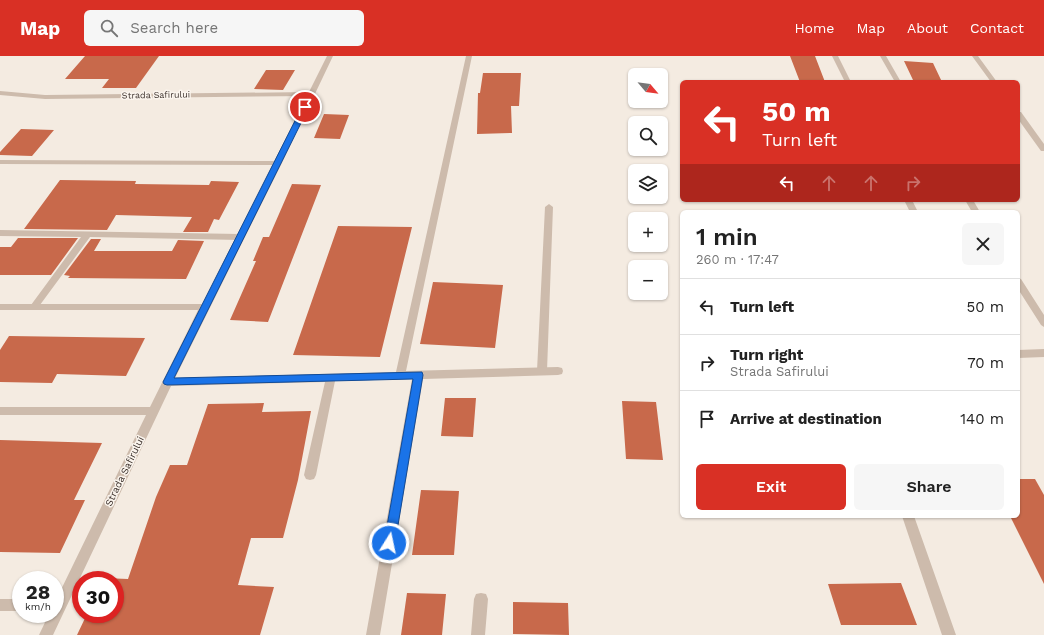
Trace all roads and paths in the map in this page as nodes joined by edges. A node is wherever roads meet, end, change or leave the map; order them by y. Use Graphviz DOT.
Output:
graph roads {
  1 [pos="330,56"];
  2 [pos="469,56"];
  3 [pos="835,56"];
  4 [pos="883,56"];
  5 [pos="975,56"];
  6 [pos="847,80"];
  7 [pos="897,80"];
  8 [pos="993,80"];
  9 [pos="0,93"];
  10 [pos="312,94"];
  11 [pos="1020,117"];
  12 [pos="1044,149"];
  13 [pos="0,162"];
  14 [pos="278,163"];
  15 [pos="549,207"];
  16 [pos="0,233"];
  17 [pos="87,235"];
  18 [pos="240,237"];
  19 [pos="1020,284"];
  20 [pos="0,307"];
  21 [pos="34,307"];
  22 [pos="204,307"];
  23 [pos="1044,323"];
  24 [pos="1044,353"];
  25 [pos="1020,354"];
  26 [pos="542,371"];
  27 [pos="558,371"];
  28 [pos="400,375"];
  29 [pos="418,375"];
  30 [pos="331,377"];
  31 [pos="167,382"];
  32 [pos="0,411"];
  33 [pos="153,411"];
  34 [pos="310,475"];
  35 [pos="909,518"];
  36 [pos="64,592"];
  37 [pos="481,599"];
  38 [pos="0,605"];
  39 [pos="12,605"];
  40 [pos="51,623"];
  41 [pos="46,635"];
  42 [pos="373,635"];
  43 [pos="478,635"];
  44 [pos="949,635"];
  1 -- 10 [label="street, Strada Safirului"];
  2 -- 28 [label="street"];
  3 -- 6 [label="street"];
  4 -- 7 [label="street"];
  5 -- 8 [label="street"];
  9 -- 10 [label="street, Strada Safirului"];
  10 -- 14 [label="street, Strada Safirului"];
  11 -- 12 [label="street"];
  13 -- 14 [label="street"];
  14 -- 18 [label="street, Strada Safirului"];
  15 -- 26 [label="street"];
  16 -- 17 [label="street"];
  17 -- 18 [label="street"];
  17 -- 21 [label="street"];
  18 -- 22 [label="street, Strada Safirului"];
  19 -- 23 [label="street"];
  20 -- 21 [label="street"];
  21 -- 22 [label="street"];
  22 -- 31 [label="street, Strada Safirului"];
  24 -- 25 [label="street"];
  26 -- 27 [label="street"];
  26 -- 29 [label="street"];
  28 -- 29 [label="street"];
  28 -- 30 [label="street"];
  29 -- 42 [label="street"];
  30 -- 31 [label="street"];
  30 -- 34 [label="street"];
  31 -- 33 [label="street, Strada Safirului"];
  32 -- 33 [label="street"];
  33 -- 36 [label="street, Strada Safirului"];
  35 -- 44 [label="street"];
  37 -- 43 [label="street"];
  38 -- 39 [label="street"];
  40 -- 41 [label="street, Strada Safirului"];
}
